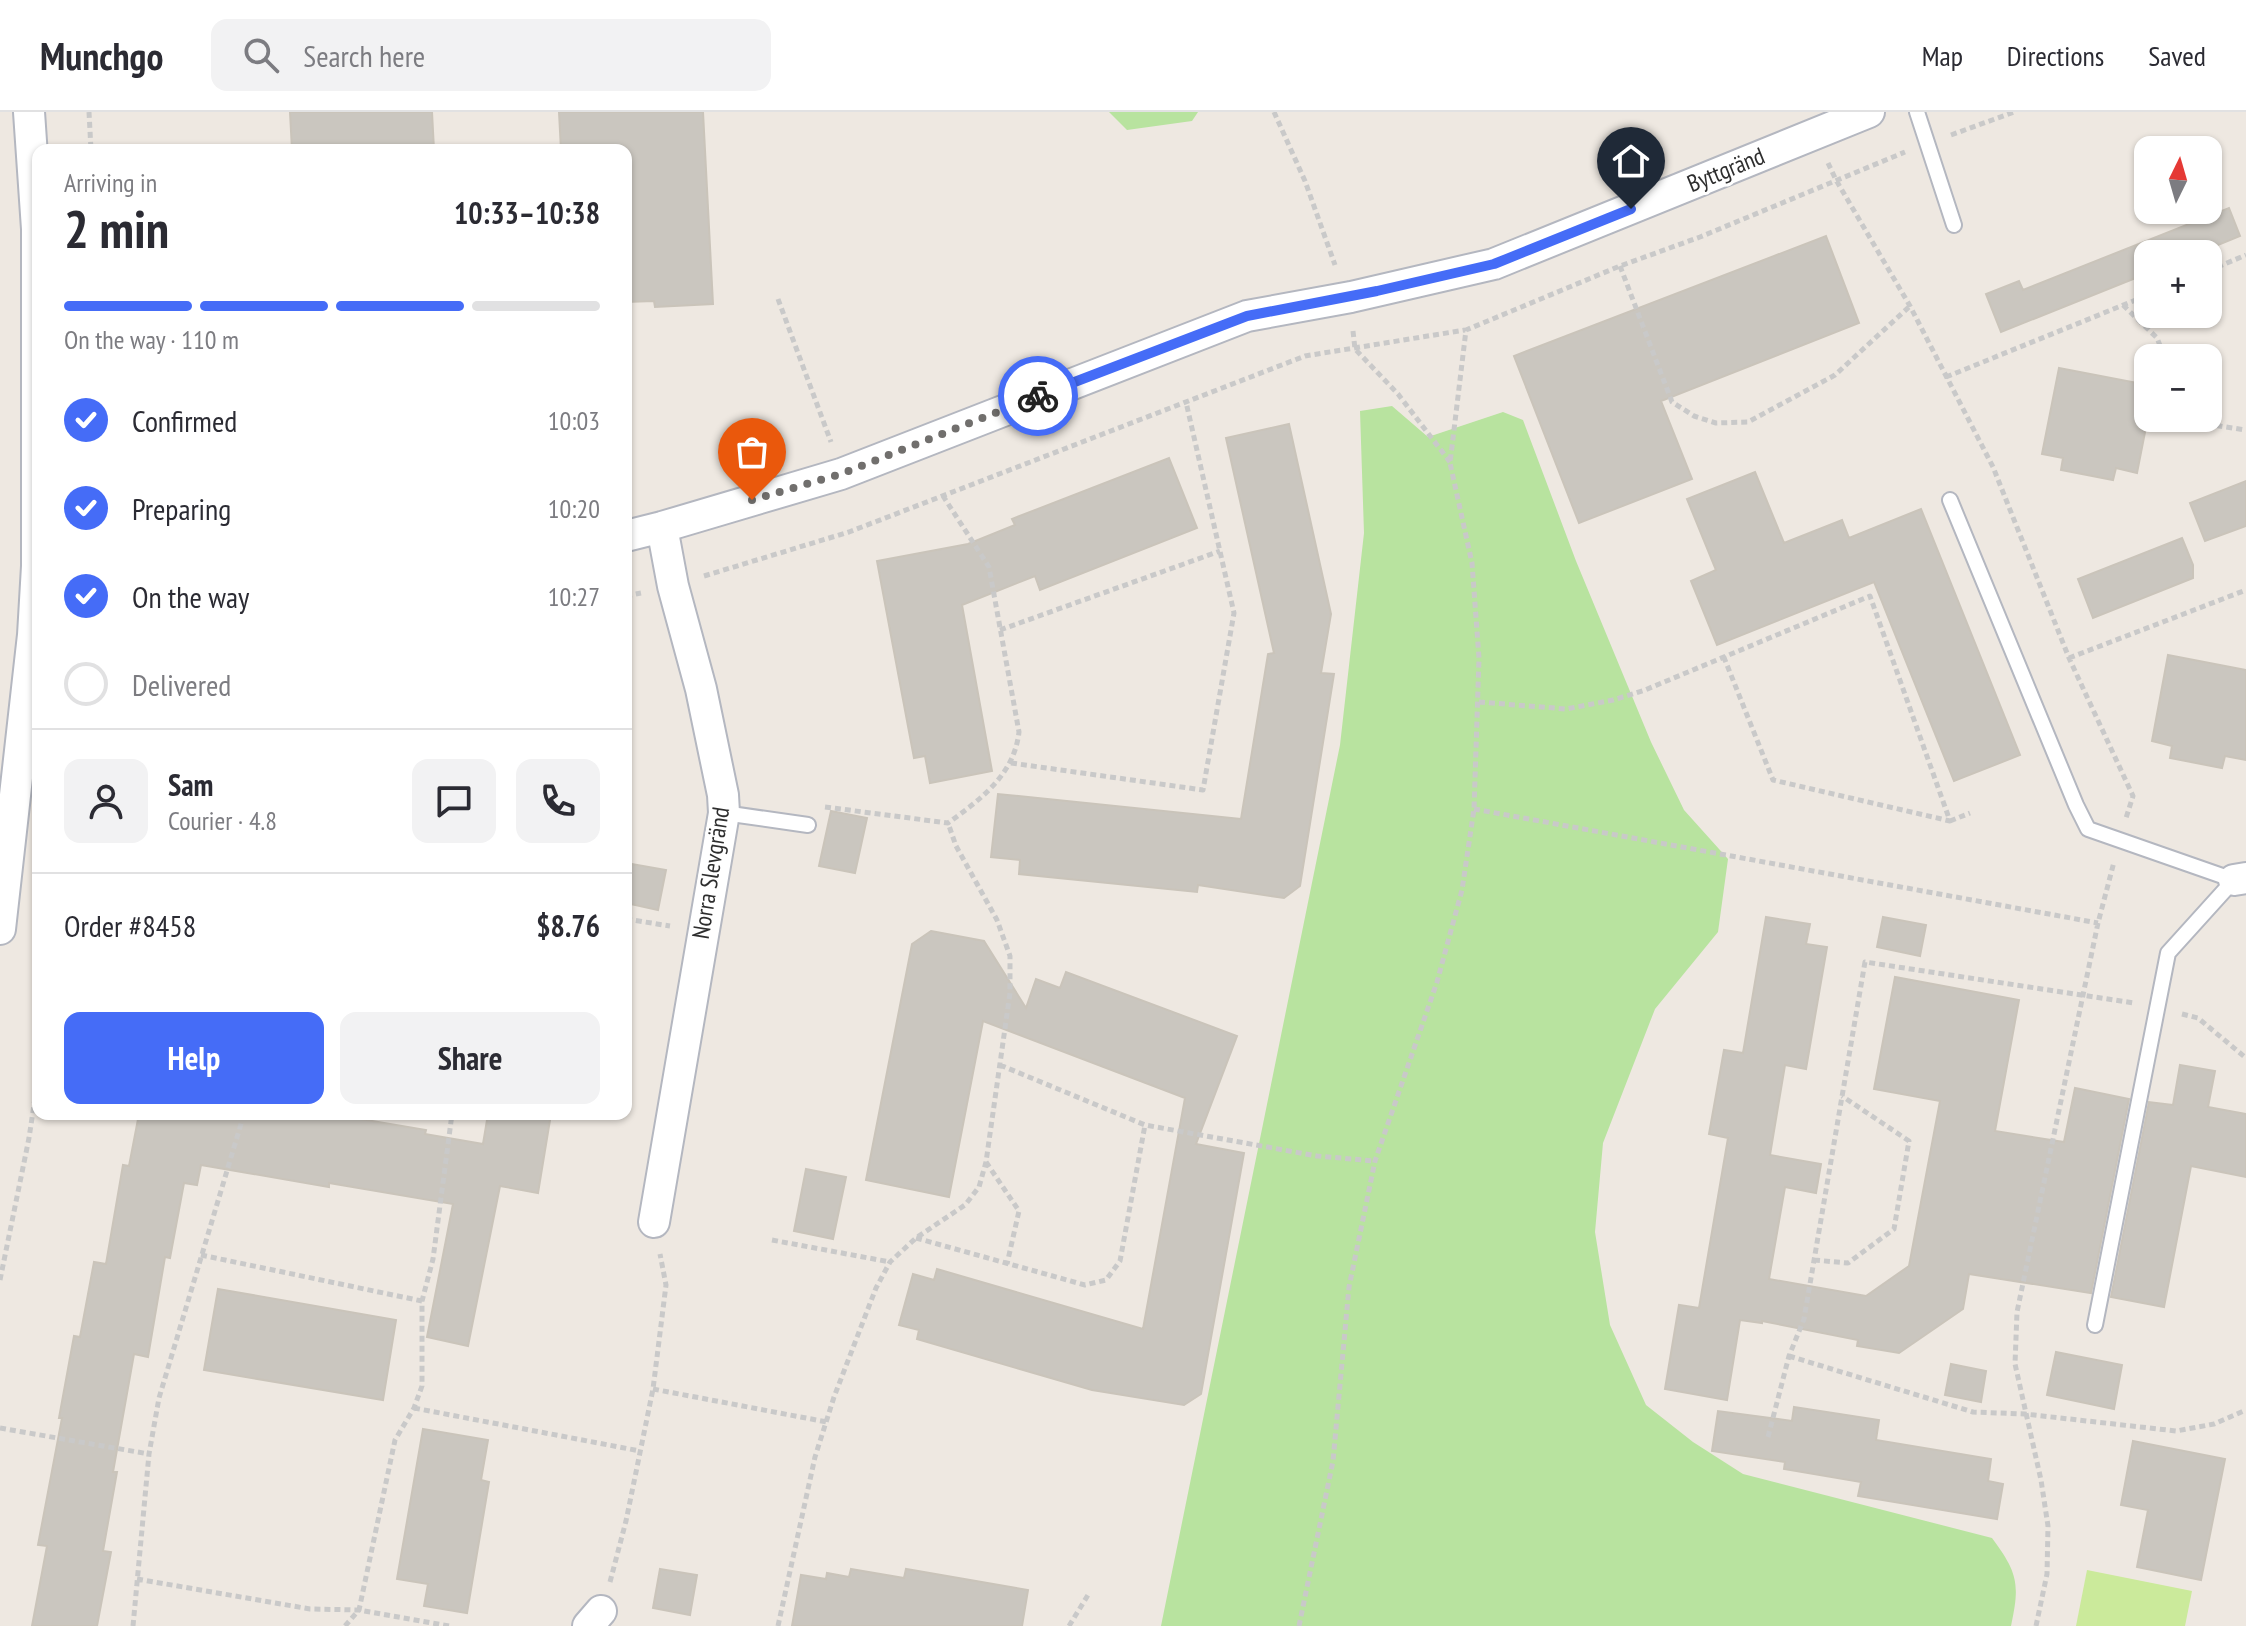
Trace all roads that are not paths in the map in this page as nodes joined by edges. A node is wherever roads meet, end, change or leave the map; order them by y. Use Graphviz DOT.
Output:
graph roads {
  1 [pos="29,112"];
  2 [pos="1869,112"];
  3 [pos="1917,112"];
  4 [pos="32,156"];
  5 [pos="1954,225"];
  6 [pos="1950,500"];
  7 [pos="662,527"];
  8 [pos="632,534"];
  9 [pos="32,644"];
  10 [pos="724,813"];
  11 [pos="808,825"];
  12 [pos="2240,879"];
  13 [pos="0,929"];
  14 [pos="654,1222"];
  15 [pos="2095,1325"];
  1 -- 4 [label="street"];
  2 -- 7 [label="street, Byttgränd"];
  3 -- 5 [label="lane"];
  6 -- 12 [label="lane"];
  7 -- 8 [label="street, Byttgränd"];
  7 -- 10 [label="street, Norra Slevgränd"];
  9 -- 13 [label="street"];
  10 -- 11 [label="lane"];
  10 -- 14 [label="street, Norra Slevgränd"];
  12 -- 15 [label="lane"];
}
